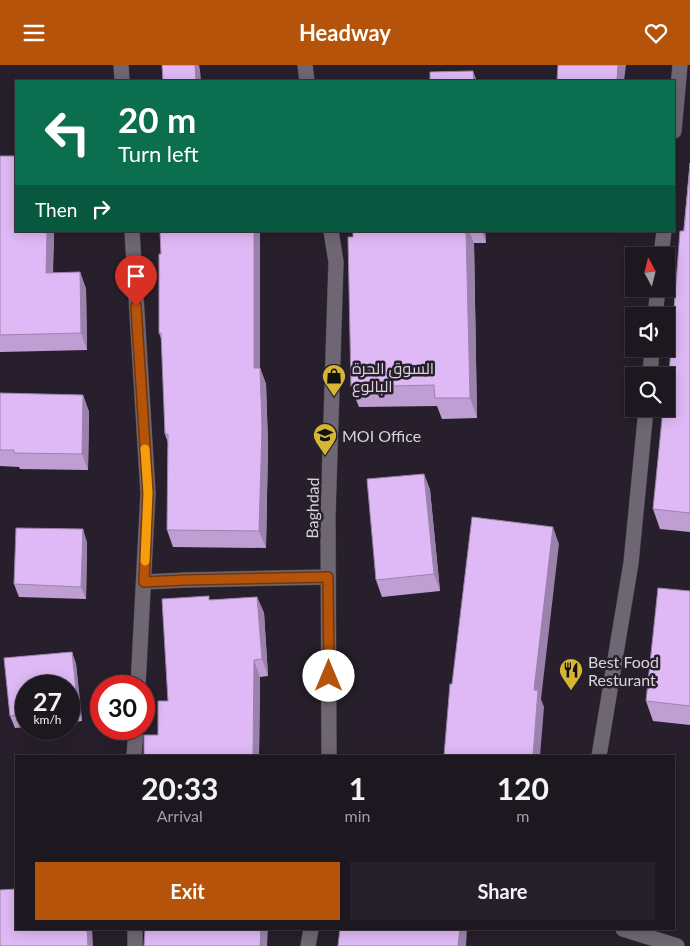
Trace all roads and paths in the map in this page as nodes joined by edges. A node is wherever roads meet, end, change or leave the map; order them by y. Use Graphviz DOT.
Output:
graph roads {
  1 [pos="121,65"];
  2 [pos="305,65"];
  3 [pos="680,65"];
  4 [pos="122,80"];
  5 [pos="308,80"];
  6 [pos="675,120"];
  7 [pos="132,232"];
  8 [pos="331,232"];
  9 [pos="664,232"];
  10 [pos="662,247"];
  11 [pos="645,417"];
  12 [pos="328,577"];
  13 [pos="144,582"];
  14 [pos="139,675"];
  15 [pos="135,740"];
  16 [pos="134,755"];
  17 [pos="329,755"];
  18 [pos="600,755"];
  19 [pos="135,930"];
  20 [pos="311,930"];
  21 [pos="627,930"];
  22 [pos="135,946"];
  23 [pos="308,946"];
  24 [pos="677,946"];
  1 -- 4 [label="street"];
  2 -- 5 [label="street"];
  3 -- 6 [label="street"];
  7 -- 13 [label="street"];
  8 -- 12 [label="street, Baghdad"];
  9 -- 10 [label="street"];
  11 -- 18 [label="street"];
  12 -- 13 [label="street"];
  12 -- 17 [label="street, Baghdad"];
  13 -- 14 [label="street"];
  15 -- 16 [label="street"];
  19 -- 22 [label="street"];
  20 -- 23 [label="street"];
  21 -- 24 [label="street"];
}
